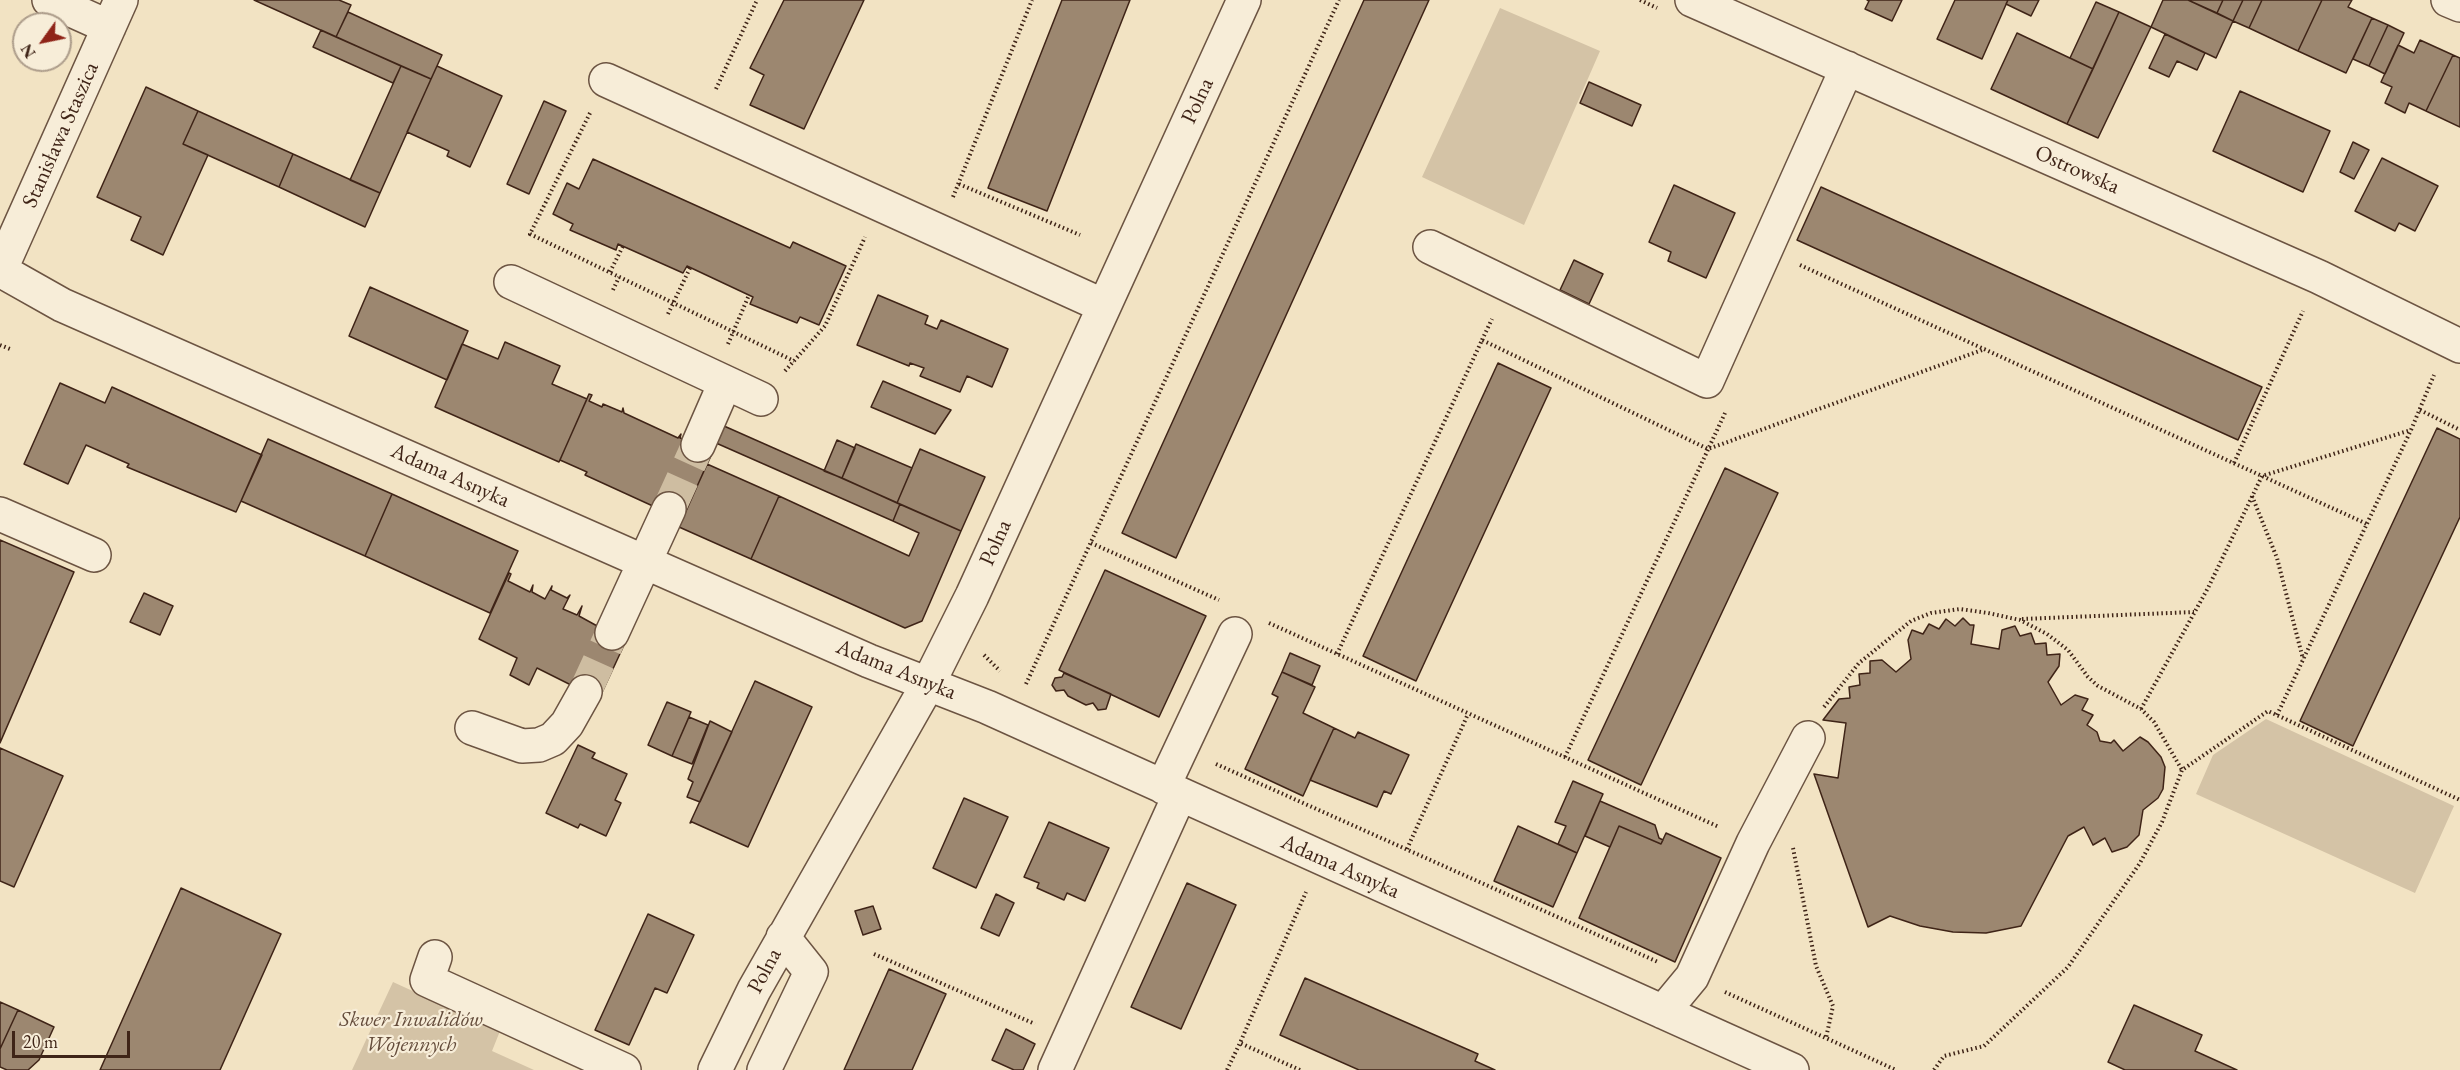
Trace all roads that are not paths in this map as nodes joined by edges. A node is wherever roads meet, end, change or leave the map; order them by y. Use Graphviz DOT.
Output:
graph roads {
  1 [pos="49,0"];
  2 [pos="1244,0"];
  3 [pos="2448,0"];
  4 [pos="1677,5"];
  5 [pos="2460,5"];
  6 [pos="115,13"];
  7 [pos="1846,68"];
  8 [pos="606,80"];
  9 [pos="1430,247"];
  10 [pos="0,270"];
  11 [pos="511,282"];
  12 [pos="1104,306"];
  13 [pos="2460,346"];
  14 [pos="719,380"];
  15 [pos="761,399"];
  16 [pos="698,445"];
  17 [pos="669,509"];
  18 [pos="0,514"];
  19 [pos="94,555"];
  20 [pos="645,562"];
  21 [pos="612,633"];
  22 [pos="1235,634"];
  23 [pos="928,684"];
  24 [pos="585,692"];
  25 [pos="472,728"];
  26 [pos="1808,738"];
  27 [pos="1172,791"];
  28 [pos="783,937"];
  29 [pos="435,957"];
  30 [pos="1663,1012"];
  31 [pos="1760,1063"];
  32 [pos="624,1070"];
  33 [pos="715,1070"];
  34 [pos="764,1070"];
  35 [pos="1055,1070"];
  36 [pos="1792,1070"];
  1 -- 6 [label="street"];
  2 -- 12 [label="street, Polna"];
  3 -- 5 [label="street"];
  4 -- 7 [label="street, Ostrowska"];
  6 -- 10 [label="street, Stanisława Staszica"];
  7 -- 9 [label="street"];
  7 -- 13 [label="street, Ostrowska"];
  8 -- 12 [label="street"];
  10 -- 20 [label="street, Adama Asnyka"];
  11 -- 14 [label="street"];
  12 -- 23 [label="street, Polna"];
  14 -- 15 [label="street"];
  14 -- 16 [label="street"];
  17 -- 20 [label="street"];
  18 -- 19 [label="street"];
  20 -- 21 [label="street"];
  20 -- 23 [label="street, Adama Asnyka"];
  22 -- 27 [label="street"];
  23 -- 27 [label="street, Adama Asnyka"];
  23 -- 28 [label="street, Polna"];
  24 -- 25 [label="street"];
  26 -- 30 [label="street"];
  27 -- 30 [label="street, Adama Asnyka"];
  27 -- 35 [label="street"];
  28 -- 33 [label="street, Polna"];
  28 -- 34 [label="street"];
  29 -- 32 [label="street"];
  30 -- 31 [label="street, Adama Asnyka"];
  31 -- 36 [label="street, Adama Asnyka"];
}
